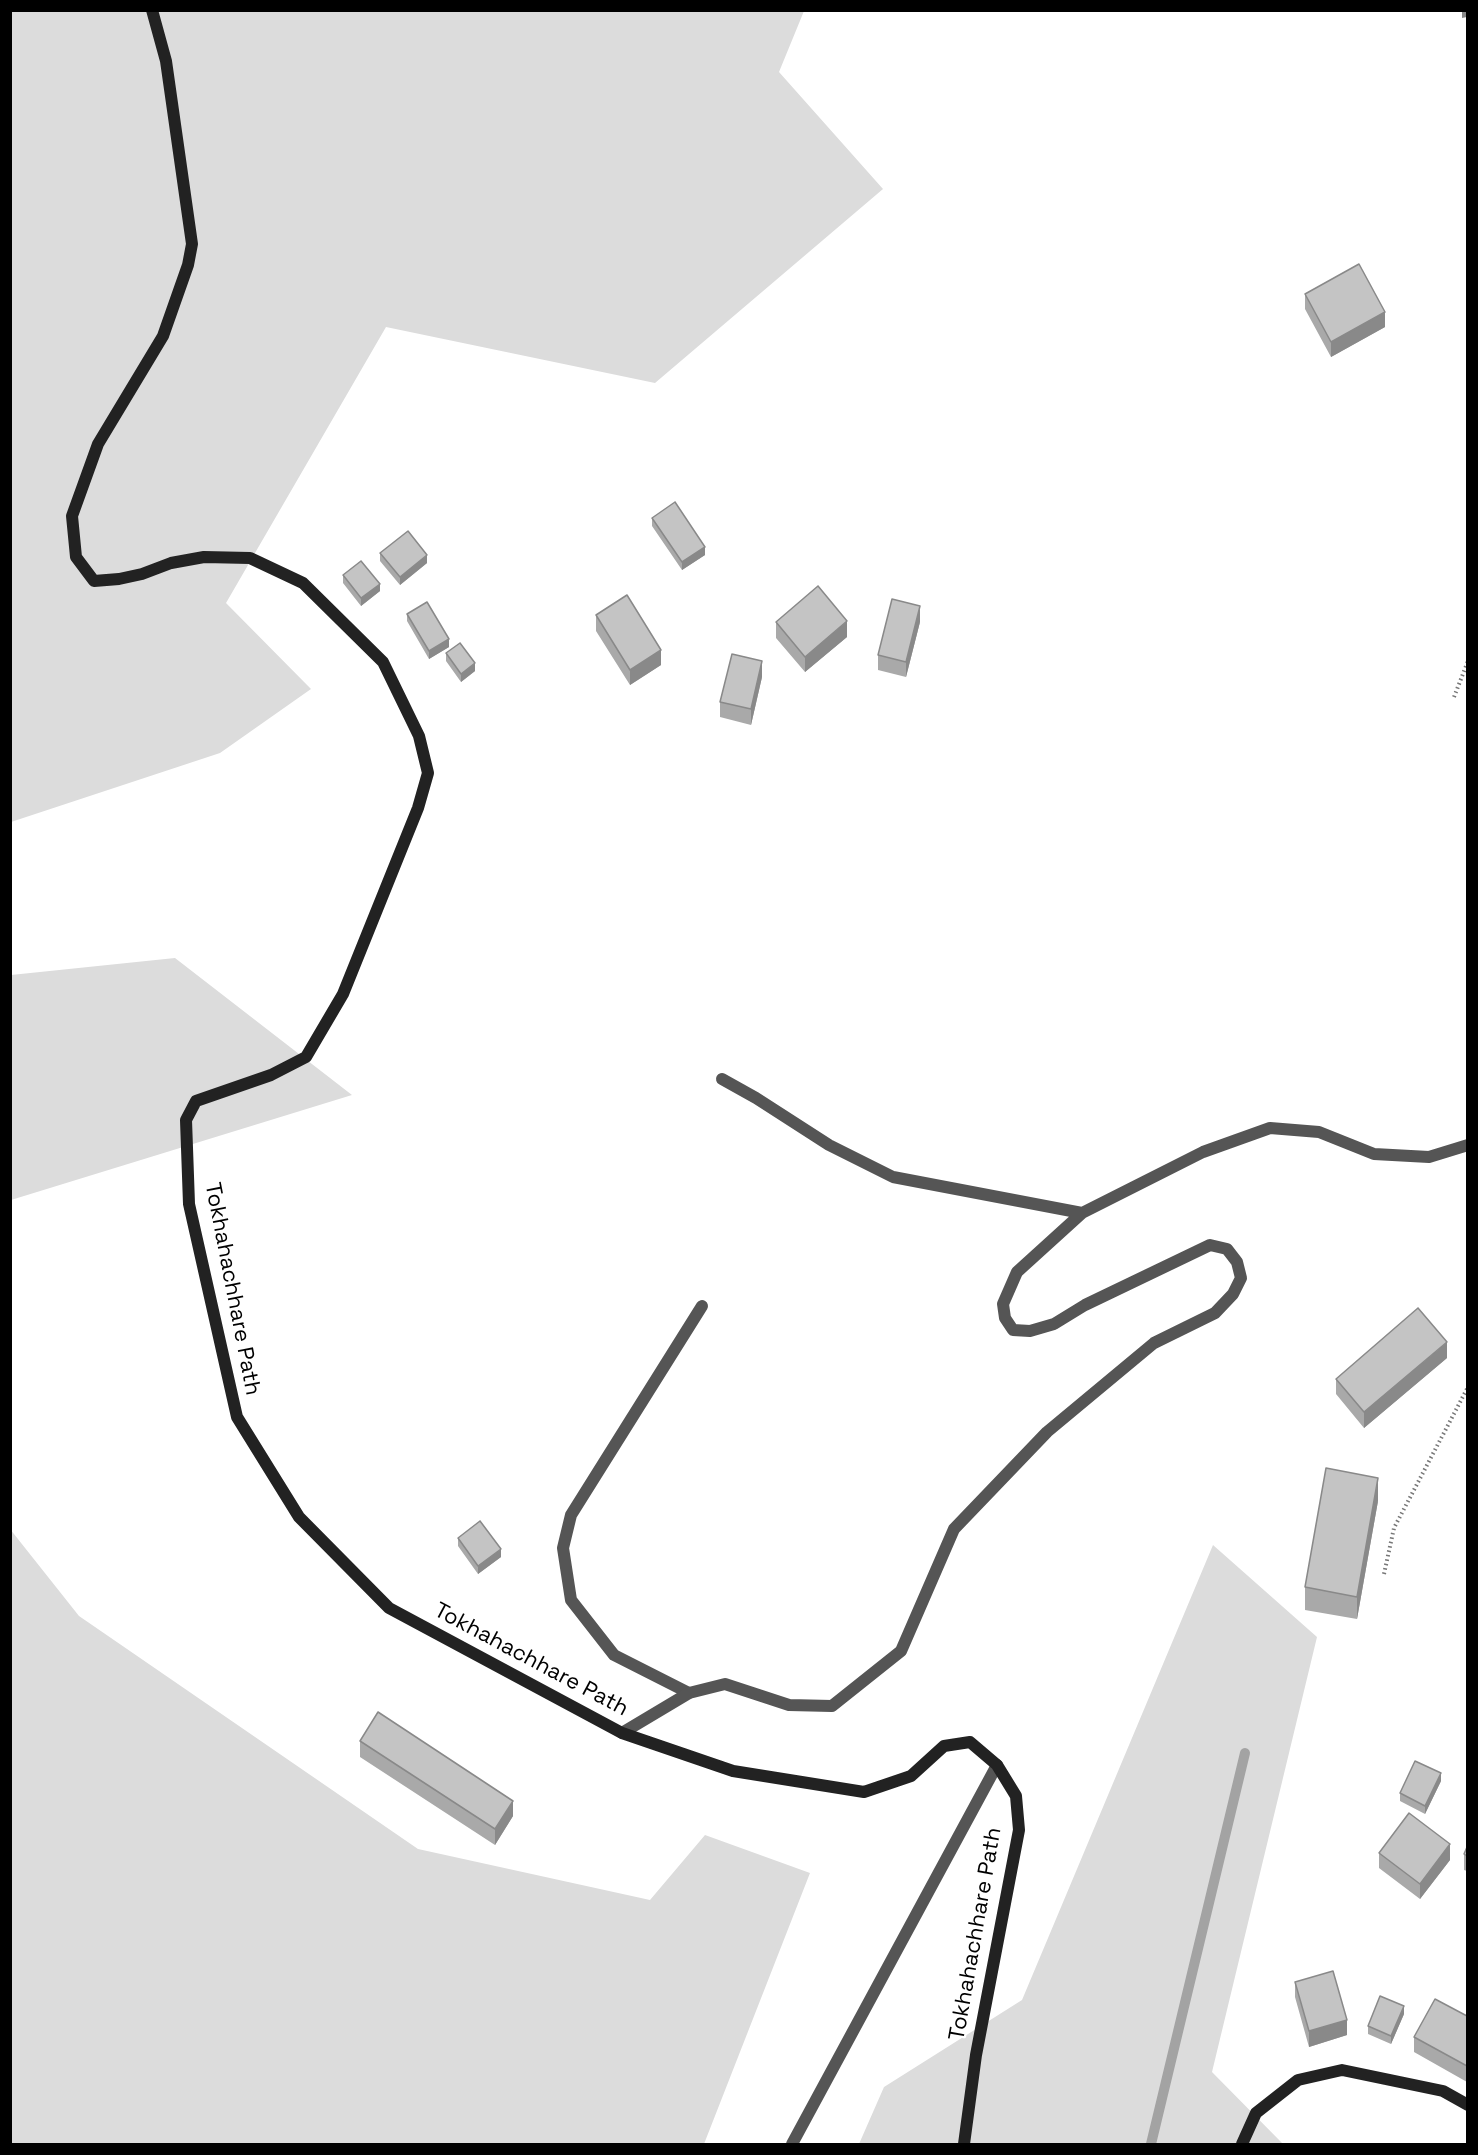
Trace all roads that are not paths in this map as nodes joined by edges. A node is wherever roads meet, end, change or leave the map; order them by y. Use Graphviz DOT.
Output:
graph roads {
  1 [pos="152,10"];
  2 [pos="722,1079"];
  3 [pos="1467,1145"];
  4 [pos="1082,1213"];
  5 [pos="702,1306"];
  6 [pos="689,1694"];
  7 [pos="622,1733"];
  8 [pos="997,1765"];
  9 [pos="1467,2105"];
  10 [pos="792,2145"];
  11 [pos="964,2145"];
  12 [pos="1242,2145"];
  1 -- 7 [label="main road, Tokhahachhare Path"];
  2 -- 4 [label="street"];
  3 -- 4 [label="street"];
  4 -- 6 [label="street"];
  5 -- 6 [label="street"];
  6 -- 7 [label="street"];
  7 -- 8 [label="main road, Tokhahachhare Path"];
  8 -- 10 [label="street"];
  8 -- 11 [label="main road, Tokhahachhare Path"];
  9 -- 12 [label="main road"];
}
